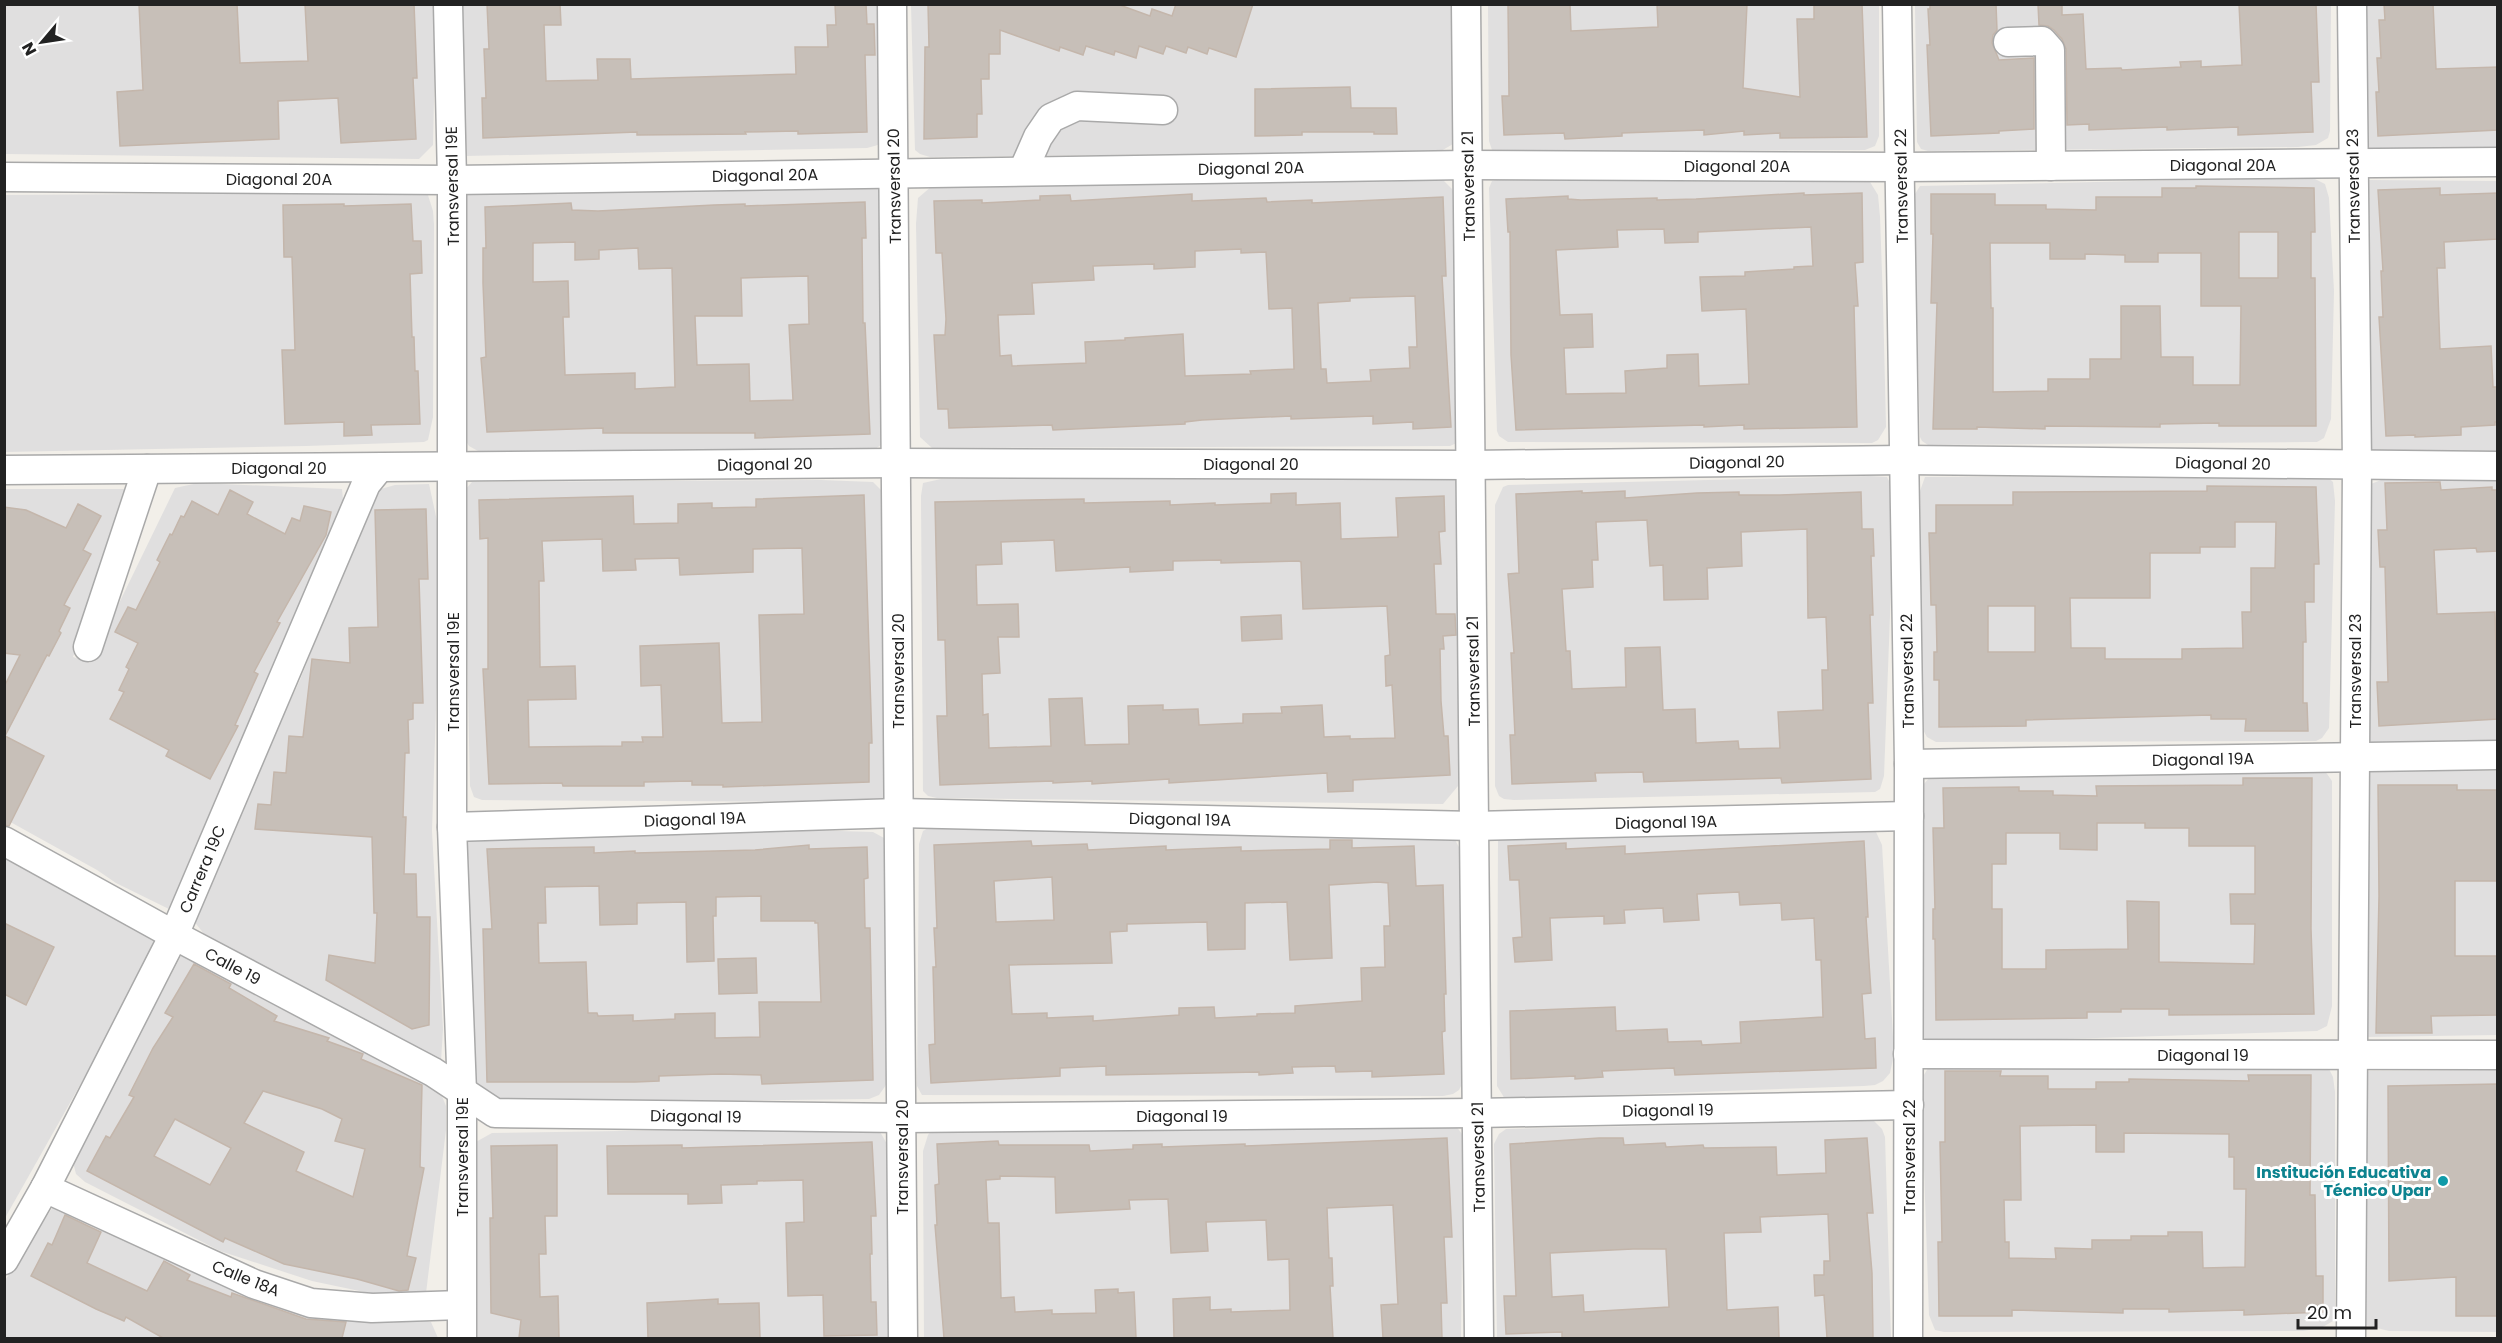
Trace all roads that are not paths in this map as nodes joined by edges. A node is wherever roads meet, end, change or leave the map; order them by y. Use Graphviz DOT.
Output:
graph roads {
  1 [pos="448,4"];
  2 [pos="892,4"];
  3 [pos="1466,4"];
  4 [pos="1897,4"];
  5 [pos="2352,4"];
  6 [pos="2008,42"];
  7 [pos="1162,110"];
  8 [pos="2498,162"];
  9 [pos="2353,164"];
  10 [pos="1467,165"];
  11 [pos="2051,166"];
  12 [pos="1901,167"];
  13 [pos="1023,171"];
  14 [pos="894,172"];
  15 [pos="4,177"];
  16 [pos="452,180"];
  17 [pos="1904,460"];
  18 [pos="896,463"];
  19 [pos="1471,465"];
  20 [pos="2357,465"];
  21 [pos="2498,466"];
  22 [pos="453,467"];
  23 [pos="379,468"];
  24 [pos="147,469"];
  25 [pos="4,470"];
  26 [pos="88,647"];
  27 [pos="2498,755"];
  28 [pos="2355,757"];
  29 [pos="1909,764"];
  30 [pos="899,813"];
  31 [pos="1909,816"];
  32 [pos="1474,826"];
  33 [pos="452,827"];
  34 [pos="4,840"];
  35 [pos="174,935"];
  36 [pos="1908,1054"];
  37 [pos="2351,1055"];
  38 [pos="2498,1055"];
  39 [pos="462,1092"];
  40 [pos="1909,1105"];
  41 [pos="1477,1113"];
  42 [pos="902,1118"];
  43 [pos="45,1188"];
  44 [pos="4,1260"];
  45 [pos="461,1305"];
  46 [pos="462,1338"];
  47 [pos="903,1338"];
  48 [pos="1479,1338"];
  49 [pos="1908,1338"];
  50 [pos="2351,1338"];
  1 -- 16 [label="street, Transversal 19E"];
  2 -- 14 [label="street, Transversal 20"];
  3 -- 10 [label="street, Transversal 21"];
  4 -- 12 [label="street, Transversal 22"];
  5 -- 9 [label="street, Transversal 23"];
  6 -- 11 [label="street"];
  7 -- 13 [label="street"];
  8 -- 9 [label="street, Diagonal 20A"];
  9 -- 11 [label="street, Diagonal 20A"];
  9 -- 20 [label="street, Transversal 23"];
  10 -- 12 [label="street, Diagonal 20A"];
  10 -- 13 [label="street, Diagonal 20A"];
  10 -- 19 [label="street, Transversal 21"];
  11 -- 12 [label="street, Diagonal 20A"];
  12 -- 17 [label="street, Transversal 22"];
  13 -- 14 [label="street, Diagonal 20A"];
  14 -- 16 [label="street, Diagonal 20A"];
  14 -- 18 [label="street, Transversal 20"];
  15 -- 16 [label="street, Diagonal 20A"];
  16 -- 22 [label="street, Transversal 19E"];
  17 -- 19 [label="street, Diagonal 20"];
  17 -- 20 [label="street, Diagonal 20"];
  17 -- 29 [label="street, Transversal 22"];
  18 -- 19 [label="street, Diagonal 20"];
  18 -- 22 [label="street, Diagonal 20"];
  18 -- 30 [label="street, Transversal 20"];
  19 -- 32 [label="street, Transversal 21"];
  20 -- 21 [label="street, Diagonal 20"];
  20 -- 28 [label="street, Transversal 23"];
  22 -- 23 [label="street, Diagonal 20"];
  22 -- 33 [label="street, Transversal 19E"];
  23 -- 24 [label="street, Diagonal 20"];
  23 -- 35 [label="street, Carrera 19C"];
  24 -- 25 [label="street, Diagonal 20"];
  24 -- 26 [label="street"];
  27 -- 28 [label="street, Diagonal 19A"];
  28 -- 29 [label="street, Diagonal 19A"];
  28 -- 37 [label="street, Transversal 23"];
  29 -- 31 [label="street, Transversal 22"];
  30 -- 32 [label="street, Diagonal 19A"];
  30 -- 33 [label="street, Diagonal 19A"];
  30 -- 42 [label="street, Transversal 20"];
  31 -- 32 [label="street, Diagonal 19A"];
  31 -- 36 [label="street, Transversal 22"];
  32 -- 41 [label="street, Transversal 21"];
  33 -- 39 [label="street, Transversal 19E"];
  34 -- 35 [label="street, Calle 19"];
  35 -- 39 [label="street, Calle 19"];
  35 -- 43 [label="street, Carrera 19C"];
  36 -- 37 [label="street, Diagonal 19"];
  36 -- 40 [label="street, Transversal 22"];
  37 -- 38 [label="street, Diagonal 19"];
  37 -- 50 [label="street, Transversal 23"];
  39 -- 42 [label="street, Diagonal 19"];
  39 -- 45 [label="street, Transversal 19E"];
  40 -- 41 [label="street, Diagonal 19"];
  40 -- 49 [label="street, Transversal 22"];
  41 -- 42 [label="street, Diagonal 19"];
  41 -- 48 [label="street, Transversal 21"];
  42 -- 47 [label="street, Transversal 20"];
  43 -- 44 [label="street, Carrera 19C"];
  43 -- 45 [label="street, Calle 18A"];
  45 -- 46 [label="street, Transversal 19E"];
}
